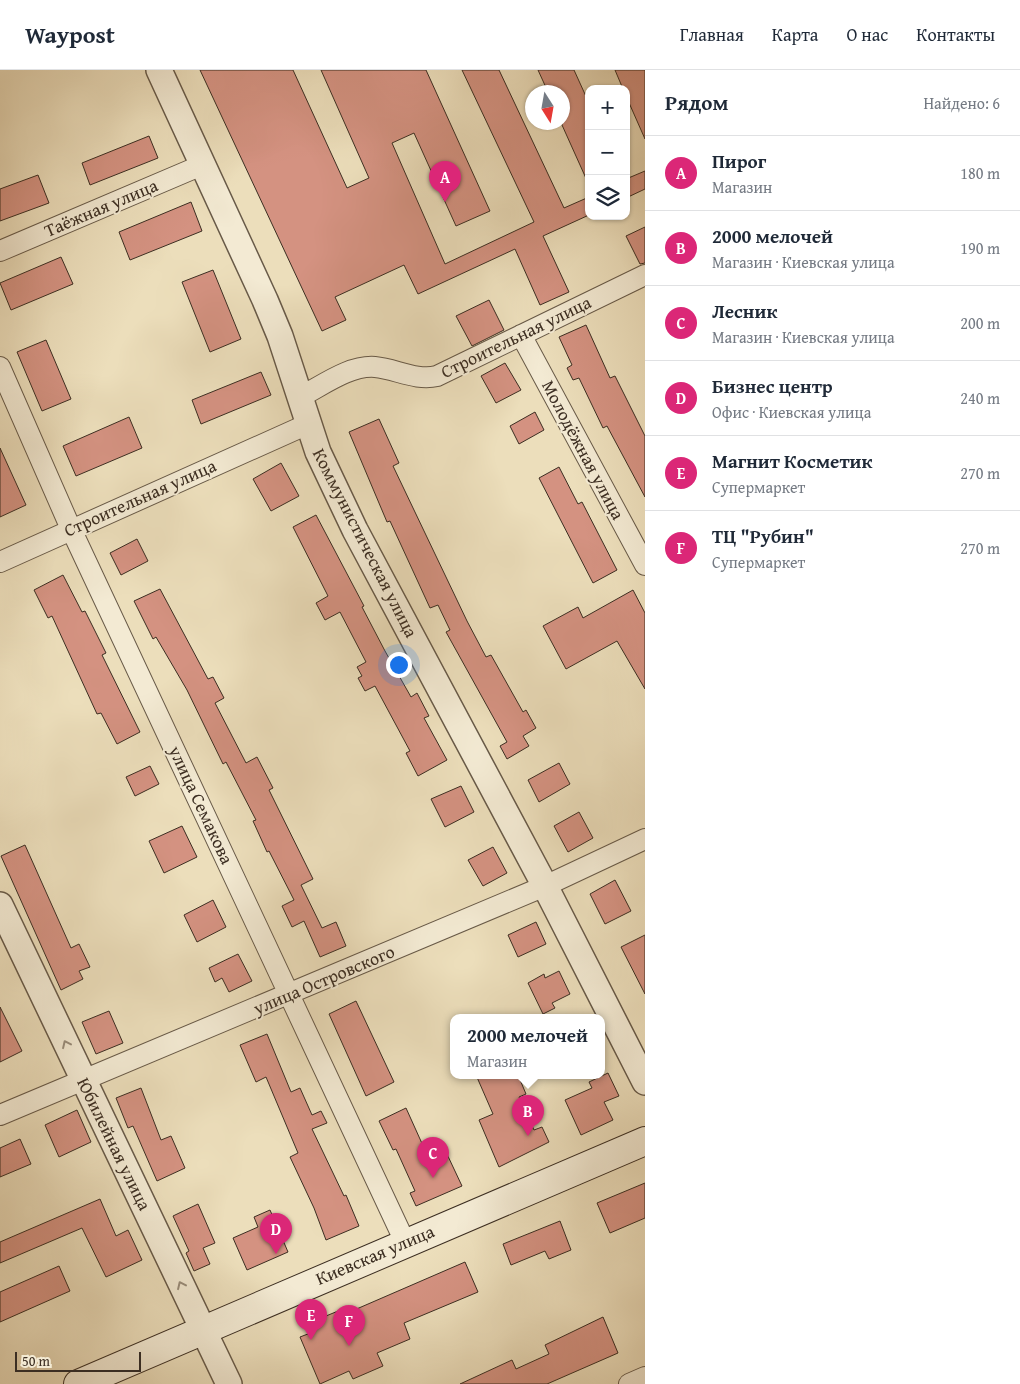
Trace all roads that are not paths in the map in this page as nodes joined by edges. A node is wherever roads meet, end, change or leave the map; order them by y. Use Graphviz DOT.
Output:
graph roads {
  1 [pos="159,70"];
  2 [pos="202,165"];
  3 [pos="0,251"];
  4 [pos="645,275"];
  5 [pos="521,335"];
  6 [pos="0,367"];
  7 [pos="300,397"];
  8 [pos="308,424"];
  9 [pos="71,529"];
  10 [pos="0,562"];
  11 [pos="645,565"];
  12 [pos="645,839"];
  13 [pos="545,886"];
  14 [pos="0,905"];
  15 [pos="290,994"];
  16 [pos="83,1080"];
  17 [pos="645,1082"];
  18 [pos="0,1115"];
  19 [pos="645,1141"];
  20 [pos="405,1242"];
  21 [pos="202,1329"];
  22 [pos="645,1377"];
  23 [pos="78,1384"];
  24 [pos="229,1384"];
  25 [pos="628,1384"];
  1 -- 2 [label="street, Коммунистическая улица"];
  2 -- 3 [label="street, Таёжная улица"];
  2 -- 7 [label="street, Коммунистическая улица"];
  4 -- 5 [label="street, Строительная улица"];
  5 -- 7 [label="street, Строительная улица"];
  5 -- 11 [label="street, Молодёжная улица"];
  6 -- 9 [label="street, улица Семакова"];
  7 -- 8 [label="street, Коммунистическая улица"];
  8 -- 9 [label="street, Строительная улица"];
  8 -- 13 [label="street, Коммунистическая улица"];
  9 -- 10 [label="street, Строительная улица"];
  9 -- 15 [label="street, улица Семакова"];
  12 -- 13 [label="street, улица Островского"];
  13 -- 15 [label="street, улица Островского"];
  13 -- 17 [label="street, Коммунистическая улица"];
  16 -- 14 [label="street, Юбилейная улица, one-way"];
  15 -- 16 [label="street, улица Островского"];
  15 -- 20 [label="street, улица Семакова"];
  16 -- 18 [label="street, улица Островского"];
  21 -- 16 [label="street, Юбилейная улица, one-way"];
  19 -- 20 [label="main road, Киевская улица"];
  20 -- 21 [label="main road, Киевская улица"];
  21 -- 23 [label="main road, Киевская улица"];
  21 -- 24 [label="street, Юбилейная улица"];
  22 -- 25 [label="street"];
}
